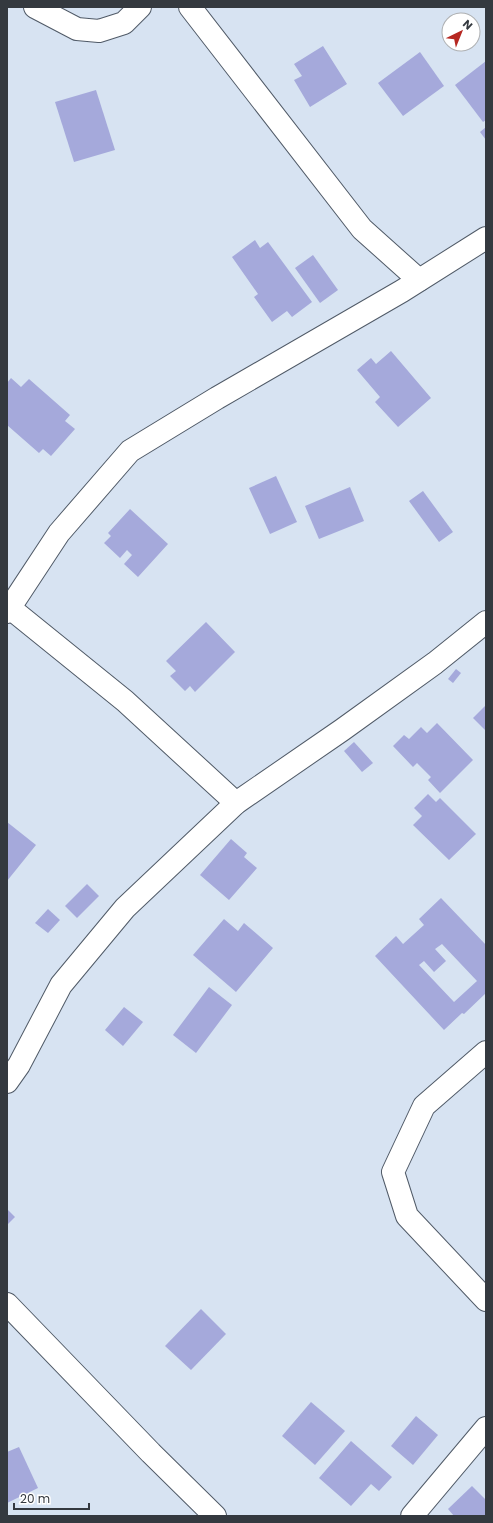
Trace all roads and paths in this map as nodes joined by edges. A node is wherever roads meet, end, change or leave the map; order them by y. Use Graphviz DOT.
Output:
graph roads {
  1 [pos="35,7"];
  2 [pos="140,7"];
  3 [pos="190,7"];
  4 [pos="486,238"];
  5 [pos="419,280"];
  6 [pos="9,610"];
  7 [pos="486,622"];
  8 [pos="236,803"];
  9 [pos="486,1052"];
  10 [pos="7,1082"];
  11 [pos="486,1300"];
  12 [pos="7,1304"];
  13 [pos="486,1428"];
  14 [pos="214,1516"];
  15 [pos="412,1516"];
  1 -- 2 [label="street"];
  3 -- 5 [label="street"];
  4 -- 5 [label="street"];
  5 -- 6 [label="street"];
  6 -- 8 [label="street"];
  7 -- 8 [label="street"];
  8 -- 10 [label="street"];
  9 -- 11 [label="street"];
  12 -- 14 [label="street"];
  13 -- 15 [label="street"];
}
